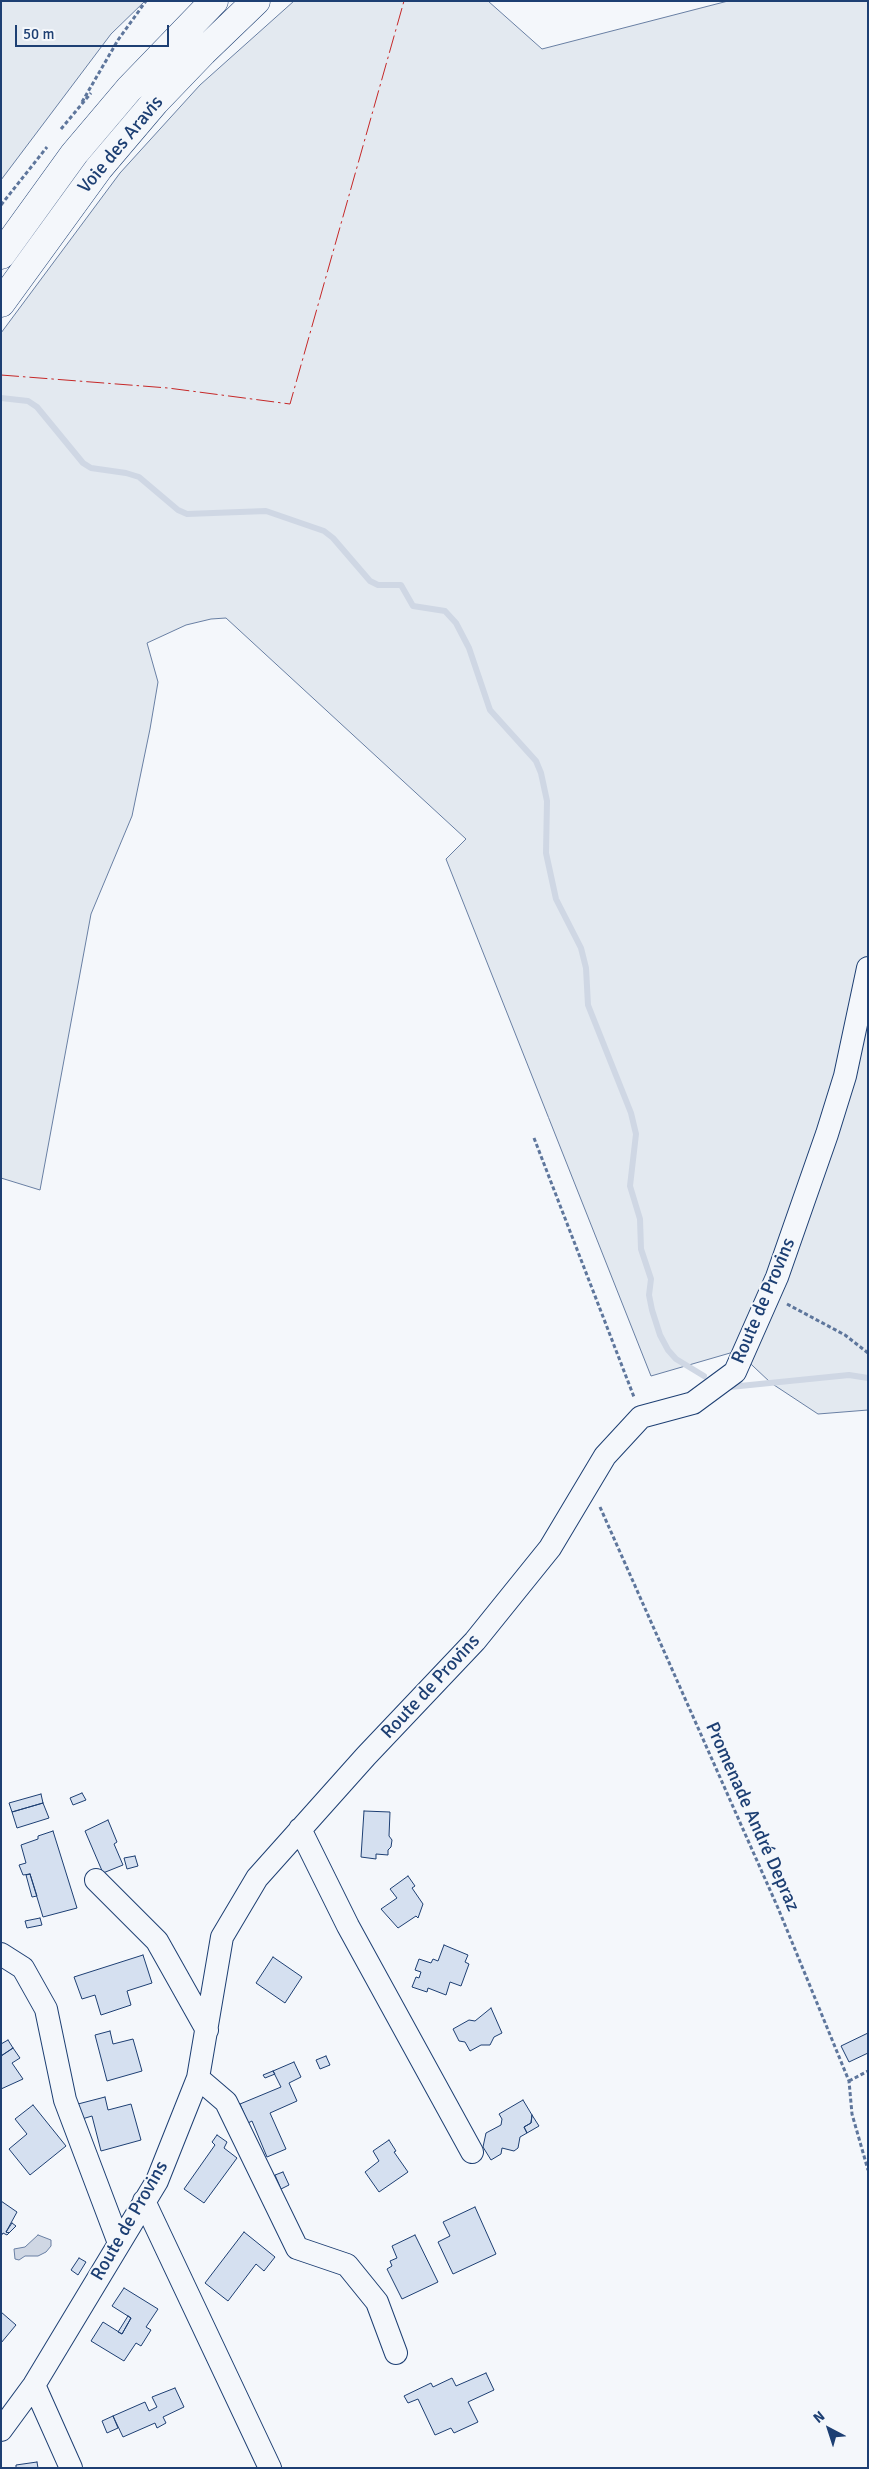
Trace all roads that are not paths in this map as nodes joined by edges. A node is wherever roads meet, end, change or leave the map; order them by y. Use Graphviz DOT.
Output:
graph roads {
  1 [pos="214,1"];
  2 [pos="256,1"];
  3 [pos="1,255"];
  4 [pos="1,303"];
  5 [pos="868,968"];
  6 [pos="300,1829"];
  7 [pos="96,1880"];
  8 [pos="1,1954"];
  9 [pos="207,2030"];
  10 [pos="198,2078"];
  11 [pos="472,2152"];
  12 [pos="144,2201"];
  13 [pos="119,2243"];
  14 [pos="396,2353"];
  15 [pos="34,2385"];
  16 [pos="1,2430"];
  17 [pos="71,2468"];
  18 [pos="270,2468"];
  1 -- 3 [label="highway, Voie des Aravis"];
  2 -- 4 [label="highway, Voie des Aravis"];
  5 -- 6 [label="street, Route de Provins"];
  6 -- 9 [label="street, Route de Provins"];
  6 -- 11 [label="street"];
  7 -- 9 [label="street"];
  8 -- 13 [label="street"];
  9 -- 10 [label="street, Route de Provins"];
  10 -- 12 [label="street, Route de Provins"];
  10 -- 14 [label="street"];
  12 -- 13 [label="street, Route de Provins"];
  12 -- 18 [label="street"];
  13 -- 15 [label="street, Route de Provins"];
  15 -- 16 [label="street, Route de Provins"];
  15 -- 17 [label="street"];
}
